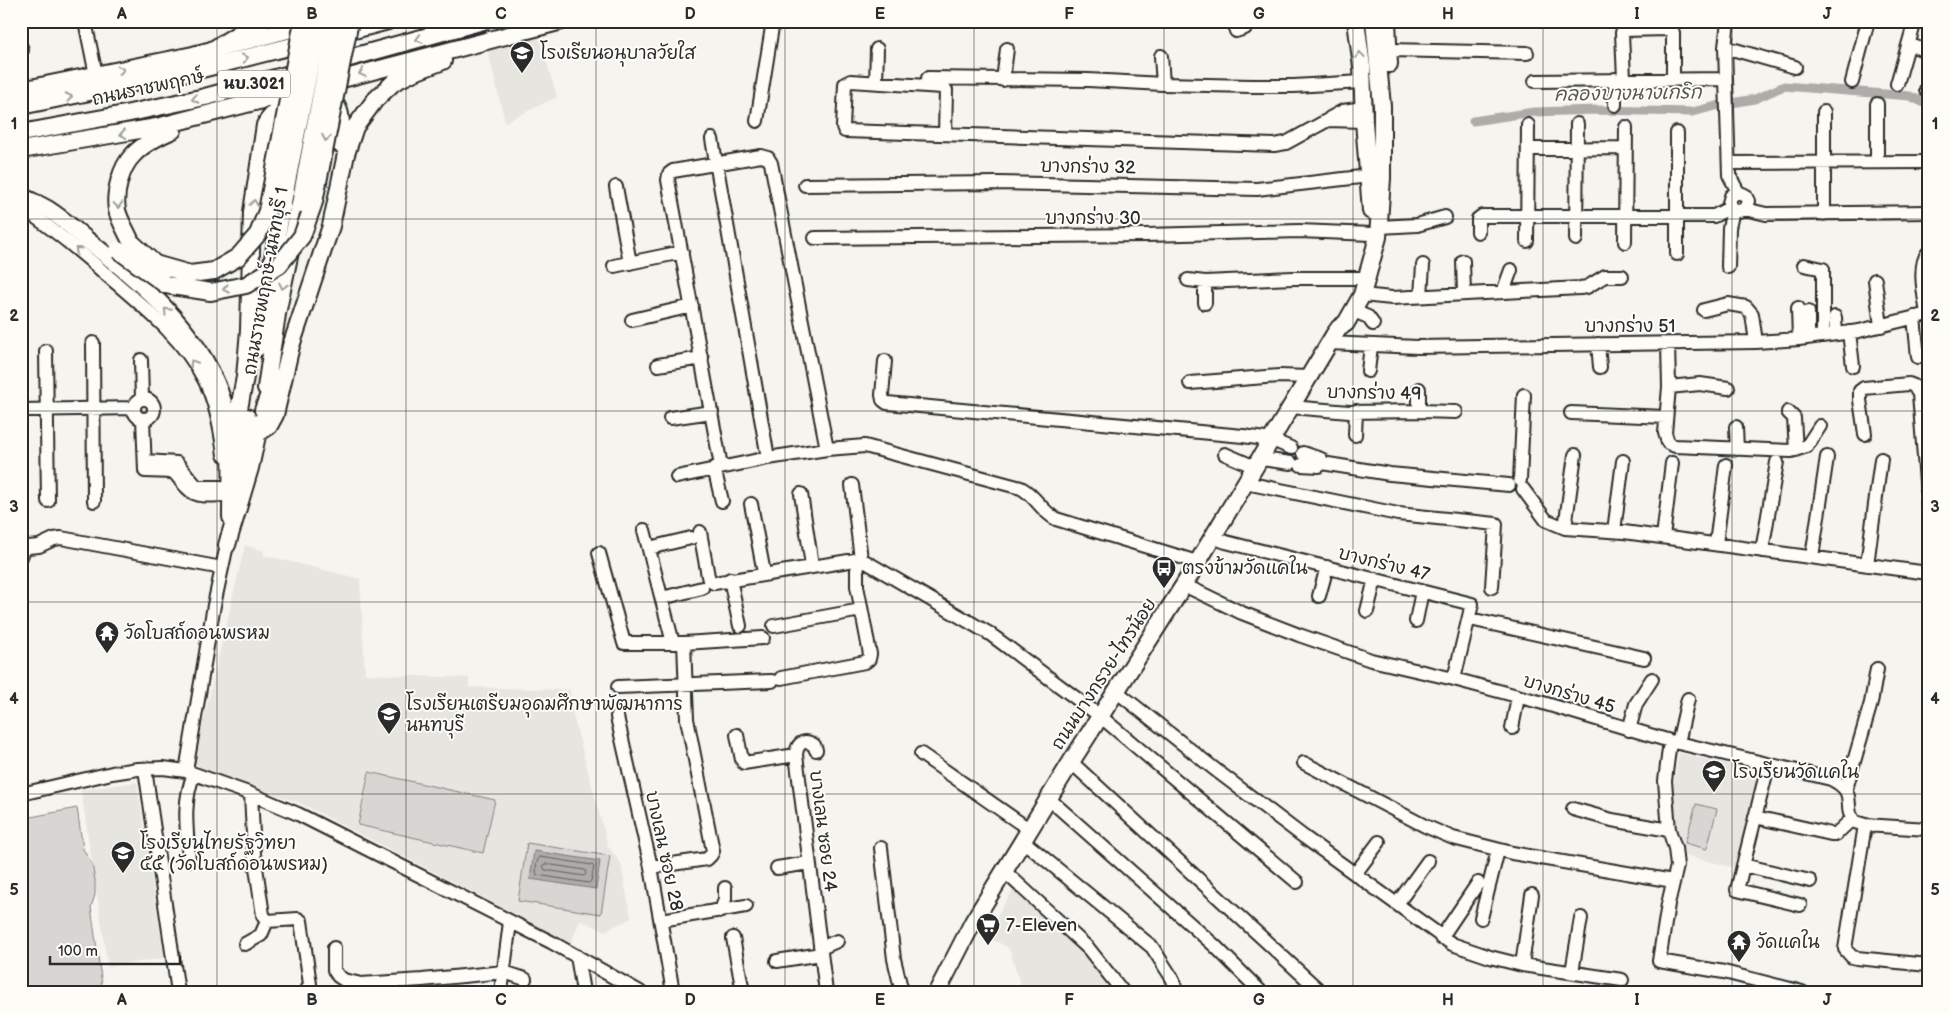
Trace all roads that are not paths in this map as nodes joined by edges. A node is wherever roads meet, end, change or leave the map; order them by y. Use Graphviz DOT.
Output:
graph roads {
  1 [pos="85,21"];
  2 [pos="254,21"];
  3 [pos="262,21"];
  4 [pos="303,21"];
  5 [pos="320,21"];
  6 [pos="335,21"];
  7 [pos="350,21"];
  8 [pos="388,21"];
  9 [pos="483,21"];
  10 [pos="562,21"];
  11 [pos="773,21"];
  12 [pos="1250,21"];
  13 [pos="1356,21"];
  14 [pos="1370,21"];
  15 [pos="1374,21"];
  16 [pos="1387,21"];
  17 [pos="1728,21"];
  18 [pos="1868,21"];
  19 [pos="1915,21"];
  20 [pos="1236,31"];
  21 [pos="479,43"];
  22 [pos="235,44"];
  23 [pos="1909,44"];
  24 [pos="1725,47"];
  25 [pos="877,49"];
  26 [pos="1007,49"];
  27 [pos="1388,50"];
  28 [pos="205,52"];
  29 [pos="1928,52"];
  30 [pos="1527,53"];
  31 [pos="432,54"];
  32 [pos="1161,56"];
  33 [pos="1795,67"];
  34 [pos="96,75"];
  35 [pos="928,78"];
  36 [pos="1620,79"];
  37 [pos="1673,79"];
  38 [pos="1726,79"];
  39 [pos="1003,80"];
  40 [pos="1536,81"];
  41 [pos="1362,82"];
  42 [pos="1852,82"];
  43 [pos="876,83"];
  44 [pos="1162,84"];
  45 [pos="1897,84"];
  46 [pos="21,90"];
  47 [pos="21,104"];
  48 [pos="1877,104"];
  49 [pos="1616,105"];
  50 [pos="1824,112"];
  51 [pos="1363,115"];
  52 [pos="204,116"];
  53 [pos="757,121"];
  54 [pos="1577,124"];
  55 [pos="1528,125"];
  56 [pos="1626,127"];
  57 [pos="21,133"];
  58 [pos="1677,133"];
  59 [pos="945,134"];
  60 [pos="712,139"];
  61 [pos="340,144"];
  62 [pos="1577,148"];
  63 [pos="1626,148"];
  64 [pos="21,150"];
  65 [pos="1528,150"];
  66 [pos="1380,161"];
  67 [pos="1877,162"];
  68 [pos="1928,162"];
  69 [pos="1729,163"];
  70 [pos="1824,163"];
  71 [pos="716,164"];
  72 [pos="1369,176"];
  73 [pos="805,185"];
  74 [pos="21,187"];
  75 [pos="616,187"];
  76 [pos="21,196"];
  77 [pos="21,207"];
  78 [pos="1736,208"];
  79 [pos="1928,212"];
  80 [pos="1824,214"];
  81 [pos="1528,215"];
  82 [pos="1576,215"];
  83 [pos="1625,215"];
  84 [pos="1677,216"];
  85 [pos="1445,217"];
  86 [pos="1376,226"];
  87 [pos="1478,232"];
  88 [pos="815,238"];
  89 [pos="1576,239"];
  90 [pos="1527,240"];
  91 [pos="1625,242"];
  92 [pos="125,246"];
  93 [pos="682,252"];
  94 [pos="1928,253"];
  95 [pos="1677,254"];
  96 [pos="1463,261"];
  97 [pos="630,263"];
  98 [pos="1423,265"];
  99 [pos="1804,265"];
  100 [pos="614,266"];
  101 [pos="1728,267"];
  102 [pos="1511,270"];
  103 [pos="1622,276"];
  104 [pos="1360,278"];
  105 [pos="1188,280"];
  106 [pos="1875,280"];
  107 [pos="1205,282"];
  108 [pos="1503,292"];
  109 [pos="1464,294"];
  110 [pos="1362,295"];
  111 [pos="1421,296"];
  112 [pos="1205,303"];
  113 [pos="692,306"];
  114 [pos="1704,310"];
  115 [pos="1803,310"];
  116 [pos="1354,311"];
  117 [pos="1923,315"];
  118 [pos="1835,317"];
  119 [pos="632,320"];
  120 [pos="1373,324"];
  121 [pos="1881,326"];
  122 [pos="1339,328"];
  123 [pos="1849,332"];
  124 [pos="1829,335"];
  125 [pos="1804,338"];
  126 [pos="1756,342"];
  127 [pos="1329,343"];
  128 [pos="93,344"];
  129 [pos="1598,344"];
  130 [pos="1668,344"];
  131 [pos="1371,346"];
  132 [pos="46,351"];
  133 [pos="1918,357"];
  134 [pos="702,358"];
  135 [pos="141,360"];
  136 [pos="885,361"];
  137 [pos="658,365"];
  138 [pos="1853,366"];
  139 [pos="1600,367"];
  140 [pos="1368,371"];
  141 [pos="1309,377"];
  142 [pos="1190,383"];
  143 [pos="1669,386"];
  144 [pos="1728,388"];
  145 [pos="1419,389"];
  146 [pos="1524,396"];
  147 [pos="138,404"];
  148 [pos="1291,407"];
  149 [pos="94,409"];
  150 [pos="21,410"];
  151 [pos="47,410"];
  152 [pos="263,410"];
  153 [pos="1356,411"];
  154 [pos="1419,411"];
  155 [pos="712,412"];
  156 [pos="1456,412"];
  157 [pos="1788,412"];
  158 [pos="1571,413"];
  159 [pos="1666,417"];
  160 [pos="670,418"];
  161 [pos="143,420"];
  162 [pos="1820,426"];
  163 [pos="1736,427"];
  164 [pos="258,433"];
  165 [pos="1865,434"];
  166 [pos="1355,435"];
  167 [pos="1272,440"];
  168 [pos="230,443"];
  169 [pos="827,449"];
  170 [pos="1737,449"];
  171 [pos="1796,450"];
  172 [pos="1225,454"];
  173 [pos="1574,456"];
  174 [pos="1297,457"];
  175 [pos="768,458"];
  176 [pos="1827,458"];
  177 [pos="1881,458"];
  178 [pos="1623,461"];
  179 [pos="1777,462"];
  180 [pos="1258,463"];
  181 [pos="1672,463"];
  182 [pos="1726,465"];
  183 [pos="717,467"];
  184 [pos="677,477"];
  185 [pos="1246,483"];
  186 [pos="852,485"];
  187 [pos="1517,485"];
  188 [pos="226,491"];
  189 [pos="801,494"];
  190 [pos="48,501"];
  191 [pos="94,501"];
  192 [pos="722,501"];
  193 [pos="751,504"];
  194 [pos="1928,507"];
  195 [pos="231,517"];
  196 [pos="1565,528"];
  197 [pos="644,530"];
  198 [pos="1614,532"];
  199 [pos="1212,537"];
  200 [pos="1663,538"];
  201 [pos="1716,544"];
  202 [pos="227,545"];
  203 [pos="649,548"];
  204 [pos="1762,551"];
  205 [pos="599,553"];
  206 [pos="21,557"];
  207 [pos="1812,557"];
  208 [pos="860,559"];
  209 [pos="1197,562"];
  210 [pos="812,565"];
  211 [pos="1867,565"];
  212 [pos="1327,567"];
  213 [pos="222,568"];
  214 [pos="764,573"];
  215 [pos="1928,573"];
  216 [pos="730,579"];
  217 [pos="1375,579"];
  218 [pos="1184,585"];
  219 [pos="702,588"];
  220 [pos="1492,588"];
  221 [pos="1422,591"];
  222 [pos="1319,596"];
  223 [pos="662,598"];
  224 [pos="861,610"];
  225 [pos="1367,611"];
  226 [pos="1470,619"];
  227 [pos="1416,621"];
  228 [pos="740,626"];
  229 [pos="774,626"];
  230 [pos="763,638"];
  231 [pos="678,643"];
  232 [pos="1644,658"];
  233 [pos="1877,669"];
  234 [pos="1454,679"];
  235 [pos="1652,679"];
  236 [pos="685,685"];
  237 [pos="618,687"];
  238 [pos="1116,690"];
  239 [pos="1518,697"];
  240 [pos="1688,699"];
  241 [pos="1100,716"];
  242 [pos="617,717"];
  243 [pos="1512,728"];
  244 [pos="1628,730"];
  245 [pos="737,735"];
  246 [pos="1674,742"];
  247 [pos="816,750"];
  248 [pos="921,754"];
  249 [pos="796,755"];
  250 [pos="1071,762"];
  251 [pos="1304,763"];
  252 [pos="1768,766"];
  253 [pos="145,769"];
  254 [pos="190,773"];
  255 [pos="1846,789"];
  256 [pos="21,794"];
  257 [pos="251,794"];
  258 [pos="1049,799"];
  259 [pos="1573,809"];
  260 [pos="1755,817"];
  261 [pos="1852,819"];
  262 [pos="1865,825"];
  263 [pos="1928,829"];
  264 [pos="1669,830"];
  265 [pos="1026,835"];
  266 [pos="1378,842"];
  267 [pos="881,848"];
  268 [pos="1498,850"];
  269 [pos="189,860"];
  270 [pos="1428,861"];
  271 [pos="809,863"];
  272 [pos="1743,865"];
  273 [pos="651,867"];
  274 [pos="777,868"];
  275 [pos="1004,871"];
  276 [pos="1355,874"];
  277 [pos="1673,881"];
  278 [pos="1810,881"];
  279 [pos="1297,882"];
  280 [pos="1478,883"];
  281 [pos="725,888"];
  282 [pos="1532,894"];
  283 [pos="1397,904"];
  284 [pos="1800,905"];
  285 [pos="746,906"];
  286 [pos="721,910"];
  287 [pos="1481,918"];
  288 [pos="1582,918"];
  289 [pos="661,920"];
  290 [pos="267,922"];
  291 [pos="510,922"];
  292 [pos="733,938"];
  293 [pos="1441,938"];
  294 [pos="838,941"];
  295 [pos="245,944"];
  296 [pos="334,948"];
  297 [pos="821,951"];
  298 [pos="577,956"];
  299 [pos="777,961"];
  300 [pos="1522,965"];
  301 [pos="1928,965"];
  302 [pos="504,972"];
  303 [pos="1572,972"];
  304 [pos="525,979"];
  305 [pos="1622,980"];
  306 [pos="422,986"];
  307 [pos="360,988"];
  308 [pos="943,990"];
  309 [pos="178,992"];
  310 [pos="306,992"];
  311 [pos="501,992"];
  312 [pos="583,992"];
  313 [pos="640,992"];
  314 [pos="672,992"];
  315 [pos="743,992"];
  316 [pos="826,992"];
  317 [pos="902,992"];
  318 [pos="1123,992"];
  319 [pos="1178,992"];
  320 [pos="1261,992"];
  321 [pos="1321,992"];
  322 [pos="1802,992"];
  1 -- 34 [label="street"];
  2 -- 28 [label="street"];
  3 -- 22 [label="main road"];
  4 -- 92 [label="main road, bridge"];
  5 -- 22 [label="main road, นบ.3021"];
  5 -- 195 [label="main road, ถนนราชพฤกษ์-นนทบุรี 1, bridge"];
  6 -- 152 [label="main road, ถนนราชพฤกษ์-นนทบุรี 1, one-way, bridge"];
  7 -- 92 [label="main road, one-way, bridge"];
  47 -- 8 [label="main road, ถนนราชพฤกษ์ / นบ.3021, one-way"];
  9 -- 57 [label="main road, ถนนราชพฤกษ์ / นบ.3021, one-way"];
  10 -- 21 [label="main road, นบ.3021"];
  11 -- 53 [label="street"];
  12 -- 20 [label="street"];
  41 -- 13 [label="main road, one-way"];
  14 -- 66 [label="main road, ถนนบางกรวย-ไทรน้อย"];
  15 -- 66 [label="main road, ถนนบางกรวย-ไทรน้อย"];
  16 -- 27 [label="main road"];
  17 -- 24 [label="street"];
  18 -- 42 [label="street"];
  19 -- 23 [label="street"];
  21 -- 31 [label="main road, นบ.3021"];
  21 -- 164 [label="main road"];
  22 -- 28 [label="main road, นบ.3021"];
  23 -- 29 [label="street"];
  23 -- 45 [label="street"];
  24 -- 33 [label="street"];
  24 -- 38 [label="street"];
  25 -- 43 [label="street"];
  26 -- 39 [label="street"];
  27 -- 30 [label="street"];
  27 -- 86 [label="main road"];
  34 -- 28 [label="main road, นบ.3021, one-way"];
  31 -- 52 [label="main road, นบ.3021, one-way"];
  31 -- 61 [label="main road"];
  32 -- 44 [label="street"];
  34 -- 46 [label="main road, นบ.3021"];
  35 -- 39 [label="street"];
  36 -- 37 [label="street"];
  36 -- 37 [label="street"];
  36 -- 40 [label="street"];
  36 -- 49 [label="street"];
  37 -- 38 [label="street"];
  38 -- 69 [label="street"];
  39 -- 44 [label="street"];
  41 -- 44 [label="street"];
  41 -- 51 [label="main road"];
  43 -- 59 [label="street"];
  43 -- 59 [label="street"];
  48 -- 67 [label="street"];
  50 -- 70 [label="street"];
  51 -- 59 [label="street"];
  51 -- 72 [label="main road"];
  52 -- 64 [label="main road, นบ.3021, one-way"];
  52 -- 92 [label="main road, one-way"];
  54 -- 62 [label="street"];
  55 -- 65 [label="street"];
  56 -- 63 [label="street"];
  58 -- 84 [label="street"];
  60 -- 71 [label="street"];
  61 -- 152 [label="main road"];
  168 -- 61 [label="main road, one-way"];
  62 -- 63 [label="street"];
  62 -- 65 [label="street"];
  62 -- 82 [label="street"];
  63 -- 83 [label="street"];
  65 -- 81 [label="street"];
  66 -- 86 [label="main road, ถนนบางกรวย-ไทรน้อย"];
  67 -- 68 [label="street"];
  67 -- 70 [label="street"];
  69 -- 70 [label="street"];
  69 -- 78 [label="street"];
  70 -- 80 [label="street"];
  71 -- 93 [label="street"];
  71 -- 169 [label="street"];
  71 -- 175 [label="street"];
  72 -- 73 [label="street, บางกร่าง 32"];
  72 -- 86 [label="main road"];
  74 -- 92 [label="main road"];
  75 -- 97 [label="street"];
  168 -- 76 [label="main road, one-way"];
  188 -- 77 [label="street, one-way"];
  78 -- 80 [label="street"];
  78 -- 84 [label="street"];
  78 -- 101 [label="street"];
  79 -- 80 [label="street"];
  81 -- 82 [label="street"];
  81 -- 87 [label="street"];
  81 -- 90 [label="street"];
  82 -- 83 [label="street"];
  82 -- 89 [label="street"];
  83 -- 84 [label="street"];
  83 -- 91 [label="street"];
  84 -- 95 [label="street"];
  85 -- 86 [label="street, บางกร่าง 30"];
  86 -- 88 [label="street, บางกร่าง 30"];
  86 -- 104 [label="main road, ถนนบางกรวย-ไทรน้อย"];
  86 -- 110 [label="main road, ถนนบางกรวย-ไทรน้อย"];
  93 -- 97 [label="street"];
  93 -- 113 [label="street"];
  94 -- 117 [label="street"];
  96 -- 109 [label="street"];
  97 -- 100 [label="street"];
  98 -- 111 [label="street"];
  99 -- 124 [label="street"];
  102 -- 108 [label="street"];
  103 -- 108 [label="street"];
  104 -- 107 [label="street"];
  104 -- 122 [label="main road, ถนนบางกรวย-ไทรน้อย"];
  105 -- 107 [label="street"];
  106 -- 121 [label="street"];
  107 -- 112 [label="street"];
  108 -- 109 [label="street"];
  109 -- 111 [label="street"];
  110 -- 111 [label="street"];
  110 -- 116 [label="main road, ถนนบางกรวย-ไทรน้อย"];
  113 -- 119 [label="street"];
  113 -- 134 [label="street"];
  114 -- 126 [label="street"];
  115 -- 125 [label="street"];
  116 -- 120 [label="street"];
  116 -- 122 [label="main road, ถนนบางกรวย-ไทรน้อย"];
  117 -- 121 [label="street, บางกร่าง 51"];
  117 -- 133 [label="street"];
  118 -- 124 [label="street"];
  121 -- 123 [label="street, บางกร่าง 51"];
  122 -- 127 [label="main road, ถนนบางกรวย-ไทรน้อย"];
  123 -- 124 [label="street, บางกร่าง 51"];
  123 -- 138 [label="street"];
  124 -- 125 [label="street, บางกร่าง 51"];
  125 -- 126 [label="street, บางกร่าง 51"];
  126 -- 130 [label="street, บางกร่าง 51"];
  127 -- 131 [label="street, บางกร่าง 51"];
  127 -- 141 [label="main road, ถนนบางกรวย-ไทรน้อย"];
  128 -- 149 [label="street"];
  129 -- 130 [label="street, บางกร่าง 51"];
  129 -- 131 [label="street, บางกร่าง 51"];
  129 -- 139 [label="street"];
  130 -- 143 [label="street"];
  131 -- 140 [label="street"];
  132 -- 151 [label="street"];
  134 -- 137 [label="street"];
  134 -- 155 [label="street"];
  135 -- 147 [label="street"];
  136 -- 167 [label="street"];
  141 -- 142 [label="street"];
  141 -- 148 [label="main road, ถนนบางกรวย-ไทรน้อย"];
  143 -- 144 [label="street"];
  143 -- 159 [label="street"];
  145 -- 154 [label="street"];
  146 -- 187 [label="street"];
  147 -- 149 [label="street"];
  147 -- 161 [label="street"];
  147 -- 161 [label="street"];
  148 -- 153 [label="street, บางกร่าง 49"];
  148 -- 167 [label="main road, ถนนบางกรวย-ไทรน้อย"];
  149 -- 151 [label="street"];
  149 -- 191 [label="street"];
  150 -- 151 [label="street"];
  151 -- 190 [label="street"];
  152 -- 164 [label="main road, ถนนราชพฤกษ์-นนทบุรี 1"];
  153 -- 154 [label="street, บางกร่าง 49"];
  153 -- 166 [label="street"];
  154 -- 156 [label="street, บางกร่าง 49"];
  155 -- 160 [label="street"];
  155 -- 183 [label="street"];
  157 -- 171 [label="street"];
  158 -- 159 [label="street"];
  159 -- 170 [label="street"];
  161 -- 188 [label="street"];
  162 -- 171 [label="street"];
  163 -- 170 [label="street"];
  164 -- 202 [label="main road, ถนนราชพฤกษ์-นนทบุรี 1"];
  165 -- 194 [label="street"];
  167 -- 174 [label="street"];
  167 -- 180 [label="main road, ถนนบางกรวย-ไทรน้อย"];
  168 -- 195 [label="main road"];
  169 -- 175 [label="street"];
  169 -- 209 [label="street"];
  170 -- 171 [label="street"];
  172 -- 180 [label="street"];
  173 -- 196 [label="street"];
  174 -- 180 [label="street"];
  174 -- 187 [label="street"];
  175 -- 183 [label="street"];
  176 -- 207 [label="street"];
  177 -- 211 [label="street"];
  178 -- 198 [label="street"];
  179 -- 204 [label="street"];
  180 -- 185 [label="main road, ถนนบางกรวย-ไทรน้อย"];
  181 -- 200 [label="street"];
  182 -- 201 [label="street"];
  183 -- 184 [label="street"];
  183 -- 192 [label="street"];
  185 -- 199 [label="main road, ถนนบางกรวย-ไทรน้อย"];
  185 -- 220 [label="street"];
  186 -- 208 [label="street"];
  187 -- 196 [label="street"];
  188 -- 202 [label="street"];
  189 -- 210 [label="street"];
  193 -- 214 [label="street"];
  195 -- 202 [label="main road, ถนนราชพฤกษ์-นนทบุรี 1"];
  196 -- 198 [label="street"];
  197 -- 203 [label="street"];
  198 -- 200 [label="street"];
  199 -- 209 [label="main road, ถนนบางกรวย-ไทรน้อย"];
  199 -- 212 [label="street, บางกร่าง 47"];
  200 -- 201 [label="street"];
  201 -- 204 [label="street"];
  202 -- 213 [label="street, ถนนราชพฤกษ์-นนทบุรี 1"];
  203 -- 216 [label="street"];
  203 -- 223 [label="street"];
  204 -- 207 [label="street"];
  205 -- 231 [label="street"];
  206 -- 213 [label="street"];
  207 -- 211 [label="street"];
  208 -- 210 [label="street"];
  208 -- 224 [label="street"];
  208 -- 241 [label="street"];
  209 -- 218 [label="main road, ถนนบางกรวย-ไทรน้อย"];
  210 -- 214 [label="street"];
  211 -- 215 [label="street"];
  212 -- 217 [label="street, บางกร่าง 47"];
  212 -- 222 [label="street"];
  213 -- 254 [label="street, ถนนราชพฤกษ์-นนทบุรี 1"];
  214 -- 216 [label="street"];
  216 -- 228 [label="street"];
  217 -- 221 [label="street, บางกร่าง 47"];
  217 -- 225 [label="street"];
  218 -- 234 [label="street, บางกร่าง 45"];
  218 -- 238 [label="main road, ถนนบางกรวย-ไทรน้อย"];
  219 -- 223 [label="street"];
  221 -- 226 [label="street, บางกร่าง 47"];
  221 -- 227 [label="street"];
  223 -- 231 [label="street"];
  224 -- 229 [label="street"];
  224 -- 236 [label="street"];
  226 -- 232 [label="street"];
  226 -- 234 [label="street"];
  230 -- 231 [label="street"];
  231 -- 236 [label="street"];
  233 -- 255 [label="street"];
  234 -- 239 [label="street, บางกร่าง 45"];
  235 -- 244 [label="street"];
  236 -- 237 [label="street"];
  236 -- 273 [label="street"];
  238 -- 241 [label="main road, ถนนบางกรวย-ไทรน้อย"];
  238 -- 276 [label="street"];
  239 -- 243 [label="street"];
  239 -- 244 [label="street, บางกร่าง 45"];
  240 -- 246 [label="street"];
  241 -- 250 [label="main road, ถนนบางกรวย-ไทรน้อย"];
  241 -- 279 [label="street"];
  242 -- 273 [label="street, บางเลน ซอย 28"];
  244 -- 246 [label="street, บางกร่าง 45"];
  245 -- 249 [label="street, บางเลน ซอย 24"];
  246 -- 252 [label="street, บางกร่าง 45"];
  246 -- 264 [label="street"];
  247 -- 249 [label="street"];
  248 -- 265 [label="street"];
  249 -- 271 [label="street, บางเลน ซอย 24"];
  250 -- 258 [label="main road, ถนนบางกรวย-ไทรน้อย"];
  250 -- 321 [label="street"];
  251 -- 268 [label="street"];
  252 -- 255 [label="street, บางกร่าง 45"];
  252 -- 260 [label="street"];
  253 -- 254 [label="street"];
  253 -- 256 [label="street"];
  253 -- 309 [label="street"];
  254 -- 257 [label="street"];
  254 -- 269 [label="street, ถนนราชพฤกษ์-นนทบุรี 1"];
  255 -- 261 [label="street"];
  257 -- 290 [label="street"];
  257 -- 291 [label="street"];
  258 -- 265 [label="main road, ถนนบางกรวย-ไทรน้อย"];
  258 -- 320 [label="street"];
  259 -- 264 [label="street"];
  260 -- 261 [label="street"];
  260 -- 272 [label="street"];
  261 -- 262 [label="street"];
  262 -- 263 [label="street"];
  262 -- 301 [label="street"];
  264 -- 277 [label="street"];
  265 -- 275 [label="main road, ถนนบางกรวย-ไทรน้อย"];
  265 -- 319 [label="street"];
  266 -- 276 [label="street"];
  267 -- 317 [label="street"];
  268 -- 277 [label="street"];
  268 -- 287 [label="street"];
  270 -- 283 [label="street"];
  271 -- 274 [label="street"];
  271 -- 297 [label="street, บางเลน ซอย 24"];
  272 -- 278 [label="street"];
  272 -- 284 [label="street"];
  273 -- 289 [label="street, บางเลน ซอย 28"];
  275 -- 308 [label="main road, ถนนบางกรวย-ไทรน้อย"];
  275 -- 318 [label="street"];
  276 -- 283 [label="street"];
  277 -- 322 [label="street"];
  280 -- 293 [label="street"];
  281 -- 286 [label="street"];
  282 -- 300 [label="street"];
  283 -- 293 [label="street"];
  285 -- 286 [label="street"];
  286 -- 289 [label="street"];
  288 -- 303 [label="street"];
  289 -- 314 [label="street, บางเลน ซอย 28"];
  290 -- 295 [label="street"];
  290 -- 310 [label="street"];
  291 -- 298 [label="street"];
  291 -- 302 [label="street"];
  292 -- 315 [label="street"];
  293 -- 300 [label="street"];
  294 -- 297 [label="street"];
  296 -- 307 [label="street"];
  297 -- 299 [label="street"];
  297 -- 316 [label="street, บางเลน ซอย 24"];
  298 -- 312 [label="street"];
  298 -- 313 [label="street"];
  300 -- 303 [label="street"];
  302 -- 304 [label="street"];
  302 -- 306 [label="street"];
  302 -- 311 [label="street"];
  303 -- 305 [label="street"];
  306 -- 307 [label="street"];
}
